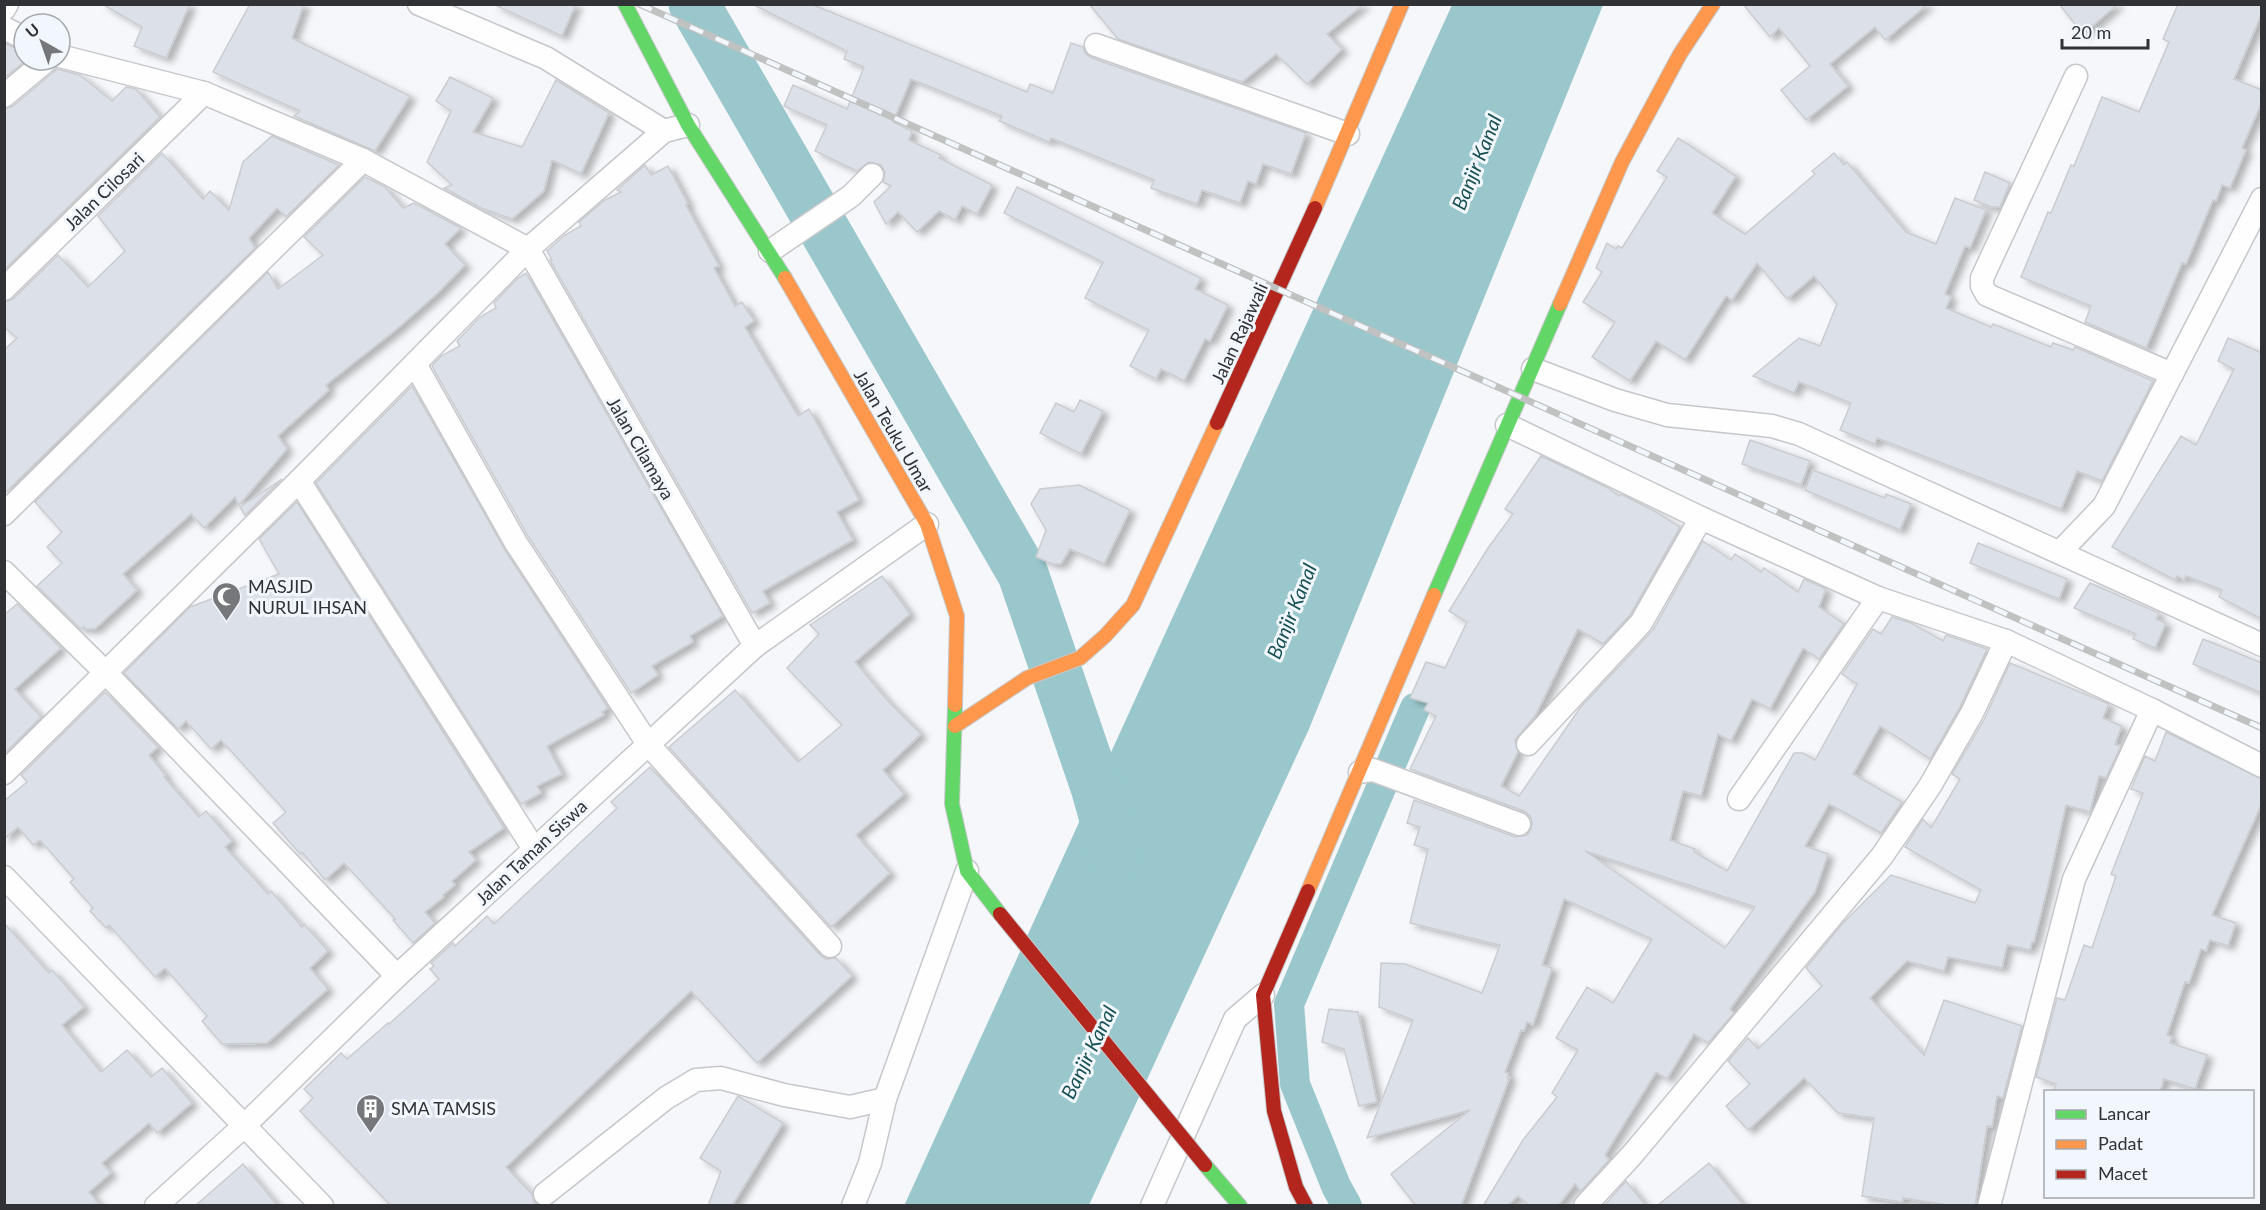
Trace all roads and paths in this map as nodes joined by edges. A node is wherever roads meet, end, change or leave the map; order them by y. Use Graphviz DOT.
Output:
graph roads {
  1 [pos="7,4"];
  2 [pos="419,4"];
  3 [pos="625,4"];
  4 [pos="1401,4"];
  5 [pos="1713,4"];
  6 [pos="4,9"];
  7 [pos="1096,45"];
  8 [pos="72,59"];
  9 [pos="33,72"];
  10 [pos="2076,76"];
  11 [pos="204,93"];
  12 [pos="4,96"];
  13 [pos="688,124"];
  14 [pos="664,131"];
  15 [pos="1348,134"];
  16 [pos="363,160"];
  17 [pos="872,175"];
  18 [pos="2262,199"];
  19 [pos="528,249"];
  20 [pos="770,251"];
  21 [pos="4,289"];
  22 [pos="415,364"];
  23 [pos="1533,369"];
  24 [pos="2172,374"];
  25 [pos="1507,425"];
  26 [pos="299,481"];
  27 [pos="4,514"];
  28 [pos="1701,518"];
  29 [pos="927,524"];
  30 [pos="2060,552"];
  31 [pos="4,572"];
  32 [pos="1878,598"];
  33 [pos="2006,641"];
  34 [pos="2262,645"];
  35 [pos="755,646"];
  36 [pos="106,673"];
  37 [pos="2152,710"];
  38 [pos="955,726"];
  39 [pos="648,744"];
  40 [pos="1528,744"];
  41 [pos="2262,766"];
  42 [pos="1366,771"];
  43 [pos="4,773"];
  44 [pos="1739,799"];
  45 [pos="1519,824"];
  46 [pos="534,849"];
  47 [pos="967,871"];
  48 [pos="4,878"];
  49 [pos="830,946"];
  50 [pos="397,976"];
  51 [pos="1263,995"];
  52 [pos="885,1099"];
  53 [pos="244,1125"];
  54 [pos="545,1194"];
  55 [pos="156,1206"];
  56 [pos="322,1206"];
  57 [pos="854,1206"];
  58 [pos="1152,1206"];
  59 [pos="1240,1206"];
  60 [pos="1306,1206"];
  61 [pos="1585,1206"];
  62 [pos="1989,1206"];
  1 -- 6 [label="street"];
  2 -- 14 [label="street"];
  3 -- 13 [label="street, Jalan Teuku Umar"];
  4 -- 15 [label="street, Jalan Rajawali"];
  5 -- 23 [label="street"];
  7 -- 15 [label="street"];
  8 -- 11 [label="street"];
  9 -- 12 [label="street"];
  10 -- 24 [label="street"];
  11 -- 16 [label="street"];
  11 -- 21 [label="street, Jalan Cilosari"];
  13 -- 14 [label="street"];
  13 -- 20 [label="street, Jalan Teuku Umar"];
  14 -- 19 [label="street"];
  15 -- 38 [label="street, Jalan Rajawali"];
  16 -- 19 [label="street"];
  16 -- 27 [label="street"];
  17 -- 20 [label="street"];
  18 -- 24 [label="street"];
  19 -- 22 [label="street"];
  19 -- 35 [label="street, Jalan Cilamaya"];
  20 -- 29 [label="street, Jalan Teuku Umar"];
  22 -- 26 [label="street"];
  22 -- 39 [label="street"];
  23 -- 25 [label="street"];
  23 -- 30 [label="street"];
  24 -- 30 [label="street"];
  25 -- 28 [label="street"];
  25 -- 42 [label="street"];
  26 -- 36 [label="street"];
  26 -- 46 [label="street"];
  28 -- 32 [label="street"];
  28 -- 40 [label="street"];
  29 -- 35 [label="street, Jalan Taman Siswa"];
  29 -- 38 [label="street, Jalan Teuku Umar"];
  30 -- 34 [label="street"];
  31 -- 36 [label="street"];
  32 -- 33 [label="street"];
  32 -- 44 [label="street"];
  33 -- 37 [label="street"];
  33 -- 61 [label="street"];
  35 -- 39 [label="street, Jalan Taman Siswa"];
  36 -- 43 [label="street"];
  36 -- 50 [label="street"];
  37 -- 41 [label="street"];
  37 -- 62 [label="street"];
  38 -- 47 [label="street, Jalan Teuku Umar"];
  39 -- 46 [label="street, Jalan Taman Siswa"];
  39 -- 49 [label="street"];
  42 -- 45 [label="street"];
  42 -- 51 [label="street"];
  46 -- 50 [label="street, Jalan Taman Siswa"];
  47 -- 52 [label="street"];
  47 -- 59 [label="street, Jalan Teuku Umar, bridge"];
  48 -- 53 [label="street"];
  50 -- 53 [label="street, Jalan Taman Siswa"];
  51 -- 58 [label="street"];
  51 -- 60 [label="street"];
  52 -- 54 [label="street"];
  52 -- 57 [label="street"];
  53 -- 55 [label="street, Jalan Taman Siswa"];
  53 -- 56 [label="street"];
}
